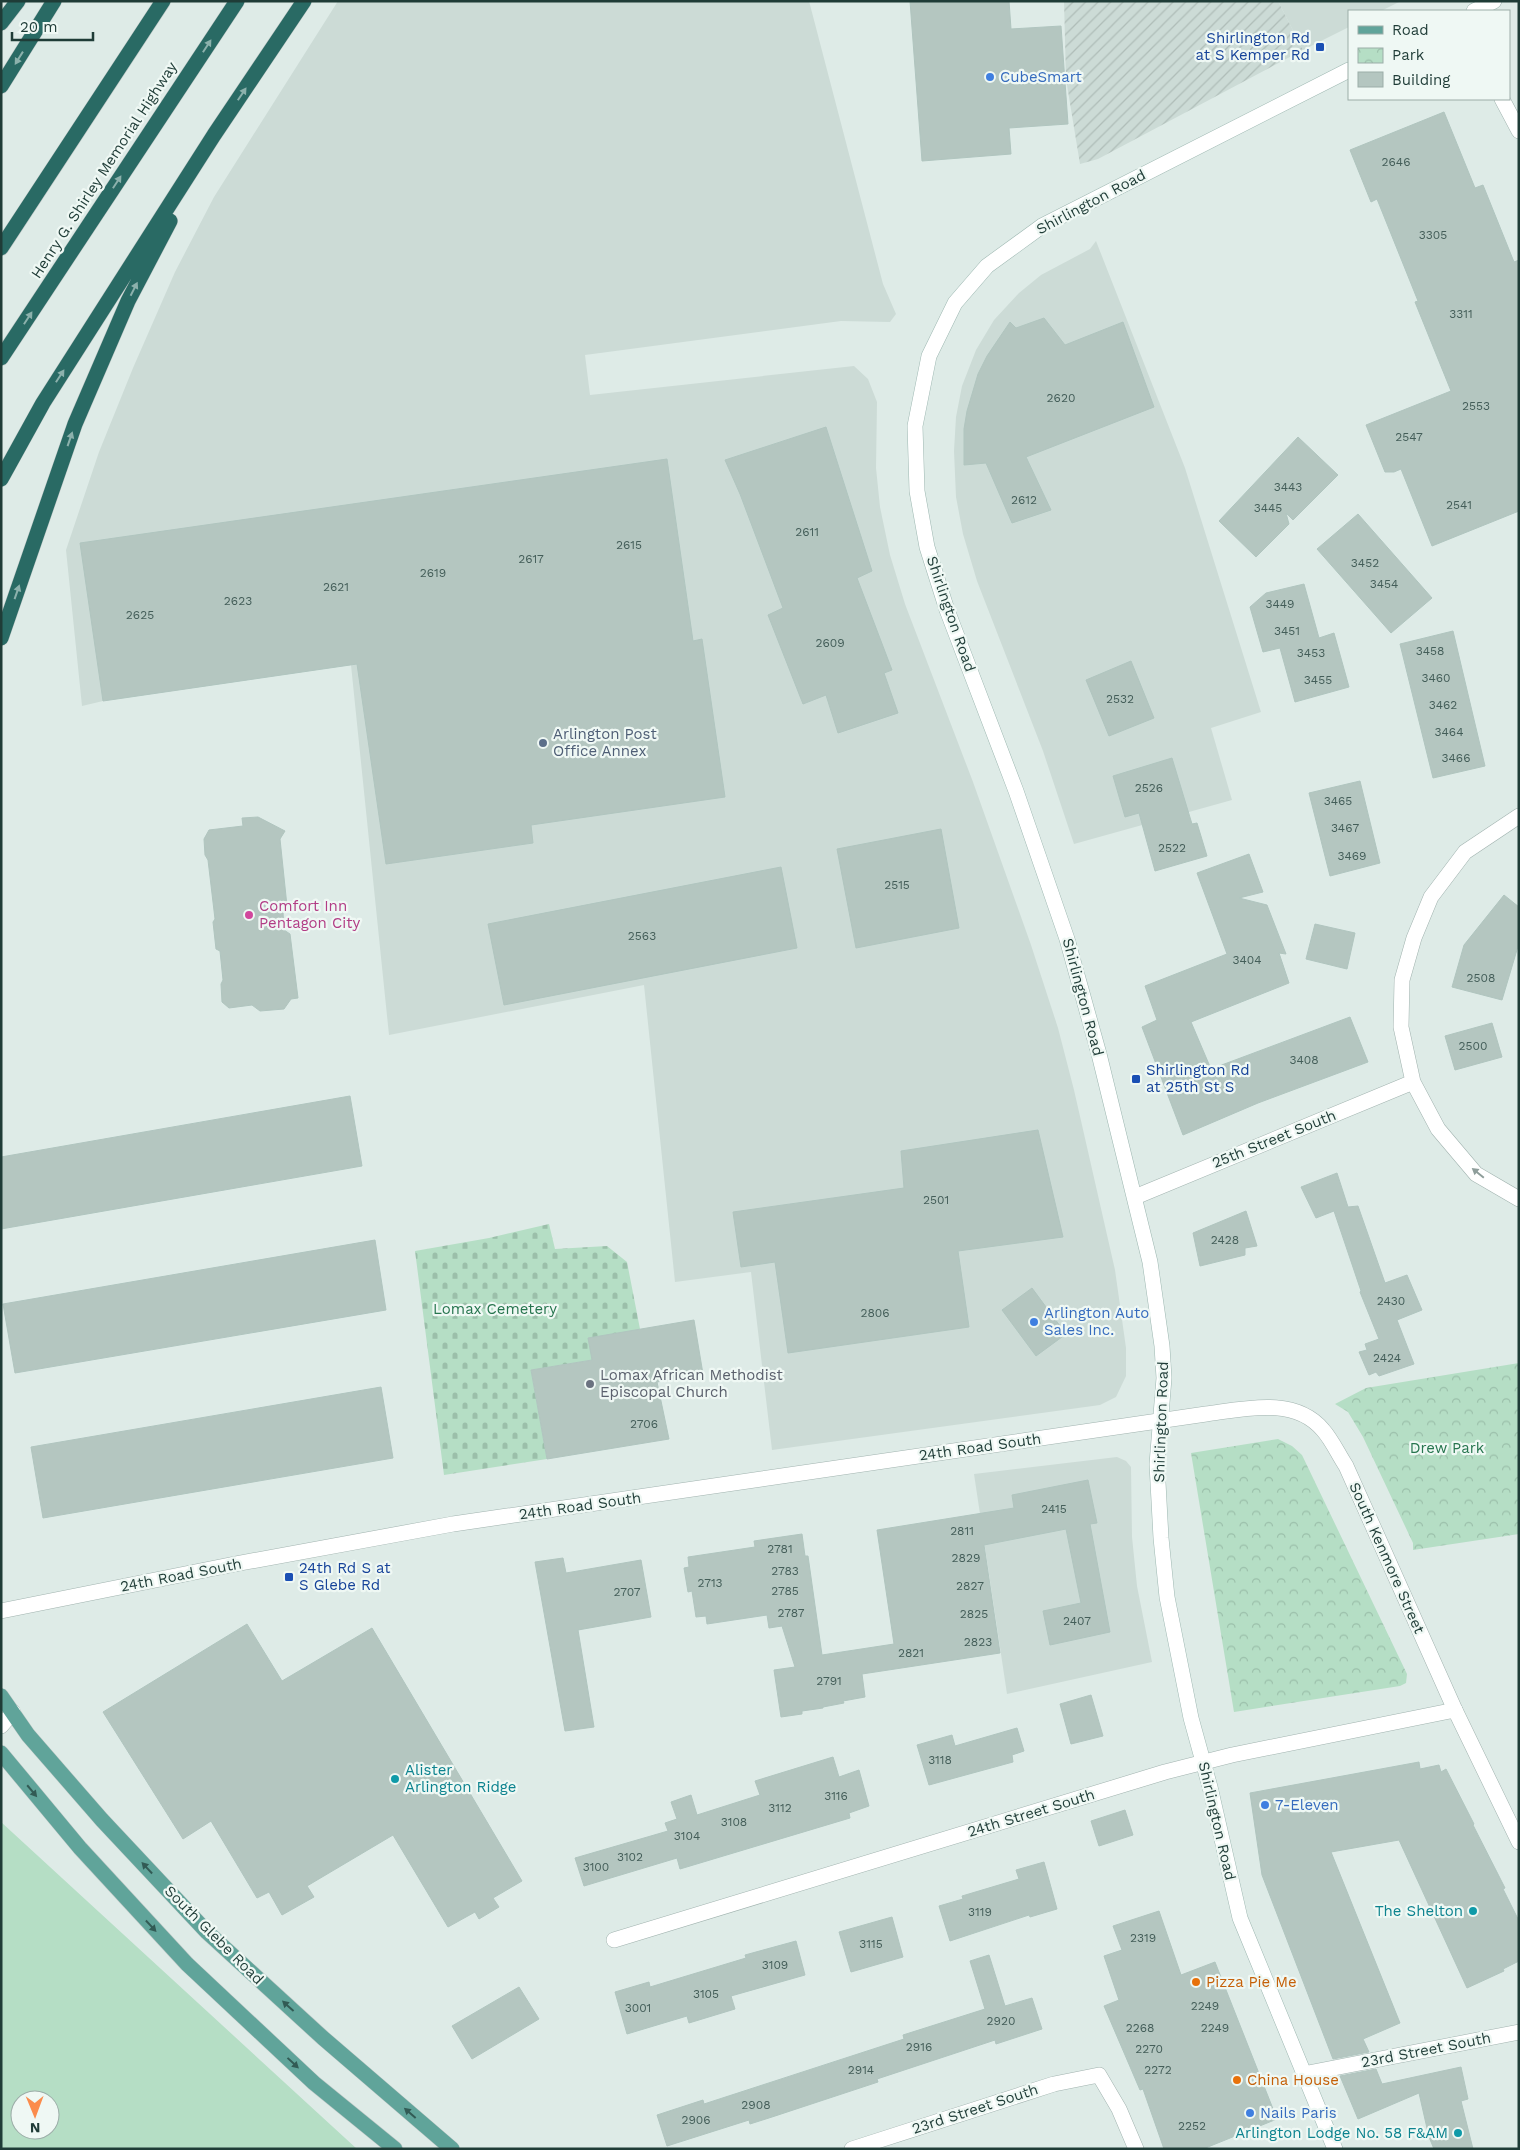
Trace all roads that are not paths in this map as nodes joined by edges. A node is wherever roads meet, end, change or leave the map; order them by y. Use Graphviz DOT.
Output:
graph roads {
  1 [pos="18,1"];
  2 [pos="54,1"];
  3 [pos="152,1"];
  4 [pos="164,1"];
  5 [pos="236,1"];
  6 [pos="304,1"];
  7 [pos="1494,1"];
  8 [pos="1476,10"];
  9 [pos="1,23"];
  10 [pos="1348,71"];
  11 [pos="1,86"];
  12 [pos="108,86"];
  13 [pos="1503,100"];
  14 [pos="1519,131"];
  15 [pos="214,135"];
  16 [pos="1,248"];
  17 [pos="1,358"];
  18 [pos="1,479"];
  19 [pos="1,638"];
  20 [pos="1519,816"];
  21 [pos="1413,1082"];
  22 [pos="1135,1197"];
  23 [pos="1519,1199"];
  24 [pos="1161,1421"];
  25 [pos="1,1611"];
  26 [pos="1,1696"];
  27 [pos="1455,1710"];
  28 [pos="13,1712"];
  29 [pos="1,1726"];
  30 [pos="1,1753"];
  31 [pos="1203,1762"];
  32 [pos="1519,1842"];
  33 [pos="614,1940"];
  34 [pos="1519,2032"];
  35 [pos="1303,2074"];
  36 [pos="395,2149"];
  37 [pos="452,2149"];
  38 [pos="852,2149"];
  39 [pos="1136,2149"];
  40 [pos="1335,2149"];
  1 -- 9 [label="highway"];
  2 -- 11 [label="highway, one-way"];
  3 -- 12 [label="highway"];
  4 -- 12 [label="highway"];
  17 -- 5 [label="highway, Henry G. Shirley Memorial Highway, one-way"];
  15 -- 6 [label="highway, one-way"];
  7 -- 8 [label="street"];
  10 -- 22 [label="street, Shirlington Road"];
  12 -- 16 [label="highway"];
  13 -- 14 [label="street"];
  18 -- 15 [label="highway, one-way"];
  19 -- 15 [label="highway, one-way"];
  20 -- 21 [label="street"];
  21 -- 22 [label="street, 25th Street South"];
  23 -- 21 [label="street, one-way"];
  22 -- 24 [label="street, Shirlington Road"];
  24 -- 25 [label="street, 24th Road South"];
  24 -- 27 [label="street, South Kenmore Street"];
  24 -- 31 [label="street, Shirlington Road"];
  26 -- 28 [label="main road, South Glebe Road"];
  27 -- 31 [label="street, 24th Street South"];
  27 -- 32 [label="street, South Kenmore Street"];
  28 -- 29 [label="street"];
  37 -- 28 [label="main road, South Glebe Road, one-way"];
  30 -- 36 [label="main road, one-way"];
  31 -- 33 [label="street, 24th Street South"];
  31 -- 35 [label="street, Shirlington Road"];
  34 -- 35 [label="street, 23rd Street South"];
  35 -- 40 [label="street, Shirlington Road"];
  38 -- 39 [label="street, 23rd Street South"];
}
